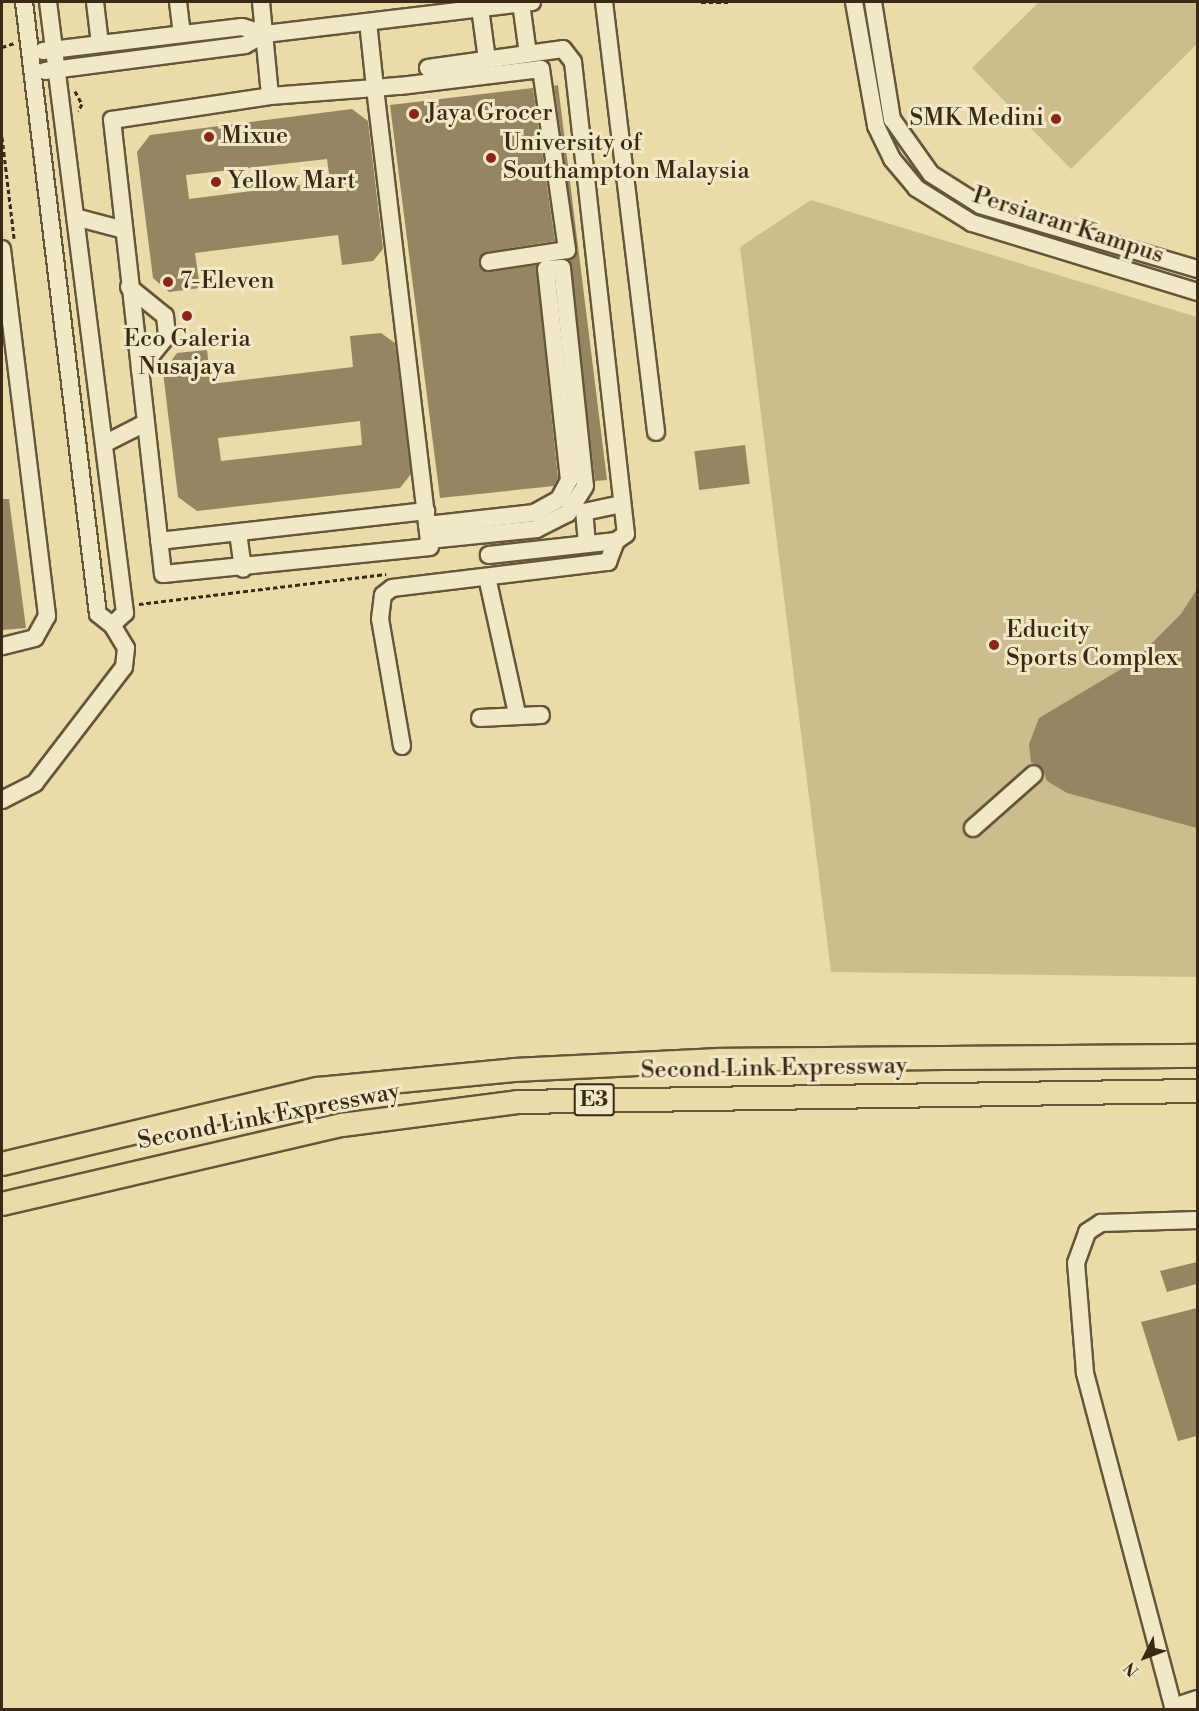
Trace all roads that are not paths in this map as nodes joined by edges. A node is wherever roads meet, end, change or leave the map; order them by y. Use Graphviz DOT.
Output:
graph roads {
  1 [pos="24,2"];
  2 [pos="48,2"];
  3 [pos="95,2"];
  4 [pos="178,2"];
  5 [pos="261,2"];
  6 [pos="604,2"];
  7 [pos="854,2"];
  8 [pos="873,2"];
  9 [pos="519,3"];
  10 [pos="480,8"];
  11 [pos="368,22"];
  12 [pos="182,34"];
  13 [pos="265,34"];
  14 [pos="100,44"];
  15 [pos="54,50"];
  16 [pos="30,53"];
  17 [pos="528,54"];
  18 [pos="487,60"];
  19 [pos="428,68"];
  20 [pos="56,69"];
  21 [pos="33,72"];
  22 [pos="375,87"];
  23 [pos="270,96"];
  24 [pos="75,217"];
  25 [pos="120,229"];
  26 [pos="2,249"];
  27 [pos="489,262"];
  28 [pos="1197,269"];
  29 [pos="129,287"];
  30 [pos="1197,292"];
  31 [pos="7,331"];
  32 [pos="140,369"];
  33 [pos="145,423"];
  34 [pos="656,432"];
  35 [pos="104,444"];
  36 [pos="622,504"];
  37 [pos="427,526"];
  38 [pos="238,533"];
  39 [pos="616,540"];
  40 [pos="159,541"];
  41 [pos="586,544"];
  42 [pos="489,555"];
  43 [pos="243,569"];
  44 [pos="487,577"];
  45 [pos="112,625"];
  46 [pos="2,646"];
  47 [pos="517,714"];
  48 [pos="541,715"];
  49 [pos="480,718"];
  50 [pos="402,746"];
  51 [pos="1034,774"];
  52 [pos="2,801"];
  53 [pos="973,828"];
  54 [pos="1197,1056"];
  55 [pos="1197,1092"];
  56 [pos="2,1164"];
  57 [pos="2,1204"];
  58 [pos="1197,1220"];
  59 [pos="1197,1699"];
  60 [pos="1174,1708"];
  1 -- 16 [label="street"];
  2 -- 15 [label="street"];
  3 -- 14 [label="street"];
  4 -- 12 [label="street"];
  5 -- 13 [label="street"];
  6 -- 34 [label="street"];
  7 -- 30 [label="street, Persiaran Kampus"];
  8 -- 28 [label="street, Persiaran Kampus"];
  9 -- 10 [label="street"];
  9 -- 17 [label="street"];
  10 -- 11 [label="street"];
  10 -- 18 [label="street"];
  11 -- 13 [label="street"];
  11 -- 22 [label="street"];
  12 -- 13 [label="street"];
  12 -- 14 [label="street"];
  13 -- 20 [label="street"];
  13 -- 23 [label="street"];
  14 -- 15 [label="street"];
  15 -- 16 [label="street"];
  15 -- 20 [label="street"];
  16 -- 21 [label="street"];
  17 -- 18 [label="street"];
  17 -- 36 [label="street"];
  18 -- 19 [label="street"];
  20 -- 21 [label="street"];
  20 -- 24 [label="street"];
  21 -- 45 [label="street"];
  22 -- 23 [label="street"];
  22 -- 27 [label="street"];
  22 -- 37 [label="street"];
  23 -- 25 [label="street"];
  24 -- 25 [label="street"];
  24 -- 35 [label="street"];
  25 -- 29 [label="street"];
  26 -- 31 [label="street"];
  29 -- 32 [label="street"];
  29 -- 32 [label="street"];
  31 -- 46 [label="street"];
  32 -- 33 [label="street"];
  33 -- 35 [label="street"];
  33 -- 40 [label="street"];
  35 -- 45 [label="street"];
  36 -- 39 [label="street"];
  36 -- 41 [label="street"];
  37 -- 37 [label="street"];
  37 -- 38 [label="street"];
  37 -- 43 [label="street"];
  38 -- 40 [label="street"];
  38 -- 43 [label="street"];
  39 -- 41 [label="street"];
  39 -- 44 [label="street"];
  40 -- 43 [label="street"];
  41 -- 42 [label="street"];
  44 -- 47 [label="street"];
  44 -- 50 [label="street"];
  45 -- 52 [label="street"];
  47 -- 48 [label="street"];
  47 -- 49 [label="street"];
  51 -- 53 [label="street"];
  54 -- 56 [label="highway, Second Link Expressway / E3"];
  55 -- 57 [label="highway, Second Link Expressway / E3"];
  58 -- 60 [label="street"];
  59 -- 60 [label="street"];
}
